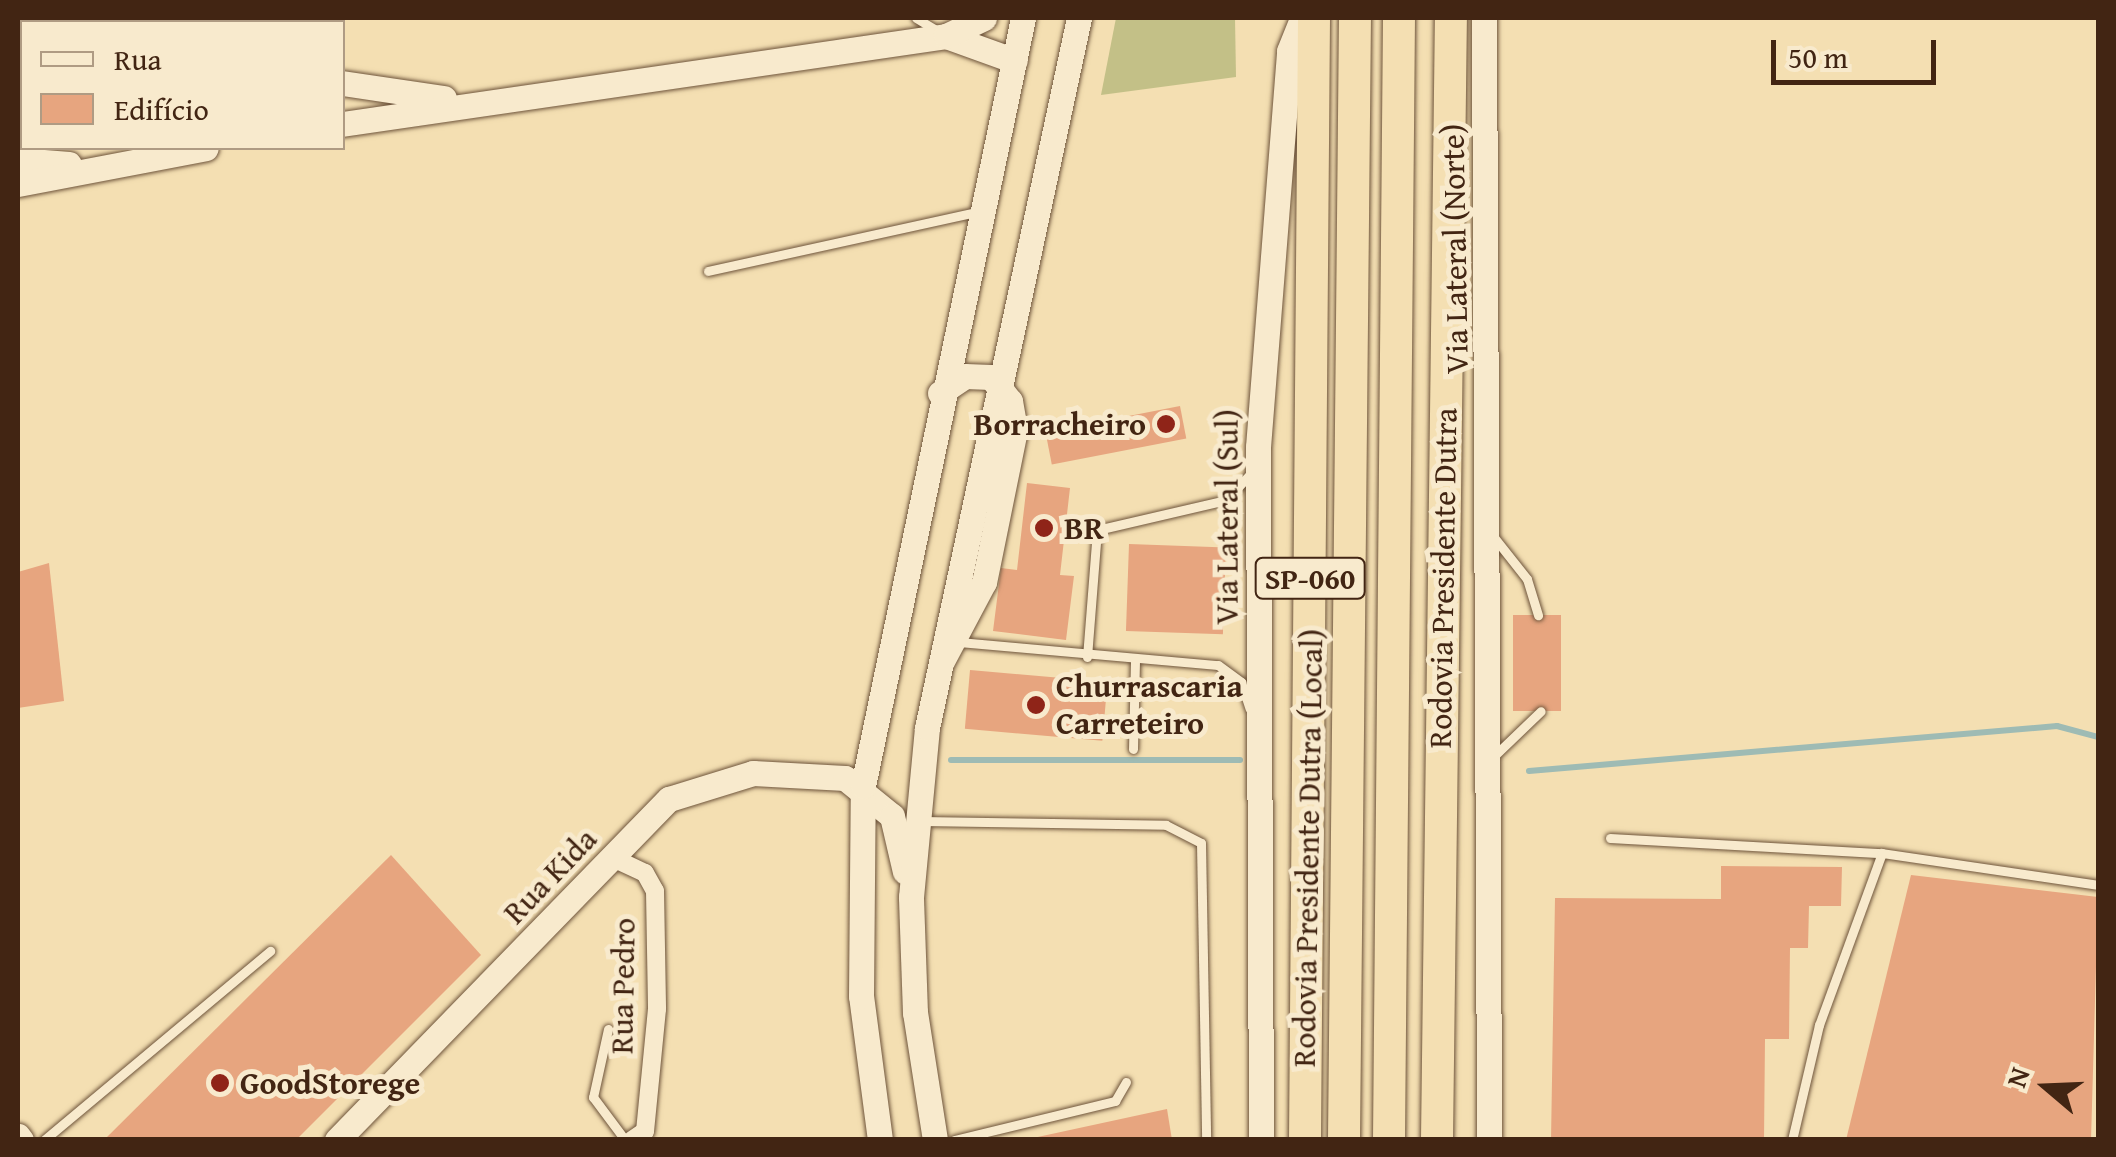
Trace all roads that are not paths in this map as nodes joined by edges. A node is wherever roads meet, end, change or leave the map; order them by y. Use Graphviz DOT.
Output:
graph roads {
  1 [pos="916,18"];
  2 [pos="984,18"];
  3 [pos="1024,18"];
  4 [pos="1079,18"];
  5 [pos="1302,18"];
  6 [pos="1314,18"];
  7 [pos="1356,18"];
  8 [pos="1399,18"];
  9 [pos="1451,18"];
  10 [pos="1484,18"];
  11 [pos="946,36"];
  12 [pos="1015,61"];
  13 [pos="345,83"];
  14 [pos="473,102"];
  15 [pos="345,123"];
  16 [pos="190,150"];
  17 [pos="18,160"];
  18 [pos="89,165"];
  19 [pos="18,184"];
  20 [pos="984,210"];
  21 [pos="708,271"];
  22 [pos="1001,385"];
  23 [pos="940,393"];
  24 [pos="1258,447"];
  25 [pos="1490,532"];
  26 [pos="1538,614"];
  27 [pos="959,642"];
  28 [pos="1087,657"];
  29 [pos="1136,660"];
  30 [pos="939,665"];
  31 [pos="1540,711"];
  32 [pos="1261,740"];
  33 [pos="1133,748"];
  34 [pos="1489,763"];
  35 [pos="862,786"];
  36 [pos="916,820"];
  37 [pos="1610,838"];
  38 [pos="1882,853"];
  39 [pos="614,858"];
  40 [pos="2098,884"];
  41 [pos="911,897"];
  42 [pos="270,951"];
  43 [pos="608,1029"];
  44 [pos="1126,1082"];
  45 [pos="636,1137"];
  46 [pos="44,1140"];
  47 [pos="337,1140"];
  48 [pos="880,1140"];
  49 [pos="935,1140"];
  50 [pos="954,1140"];
  51 [pos="1206,1140"];
  52 [pos="1261,1140"];
  53 [pos="1305,1140"];
  54 [pos="1344,1140"];
  55 [pos="1389,1140"];
  56 [pos="1437,1140"];
  57 [pos="1489,1140"];
  58 [pos="1792,1140"];
  1 -- 11 [label="lane"];
  2 -- 11 [label="main road"];
  3 -- 12 [label="main road"];
  4 -- 22 [label="main road"];
  5 -- 24 [label="main road, Via Lateral (Sul)"];
  6 -- 53 [label="highway, Rodovia Presidente Dutra (Local) / SP-060"];
  7 -- 54 [label="highway, SP-060"];
  8 -- 55 [label="highway, Rodovia Presidente Dutra / SP-060"];
  9 -- 56 [label="highway, Rodovia Presidente Dutra"];
  10 -- 25 [label="main road, Via Lateral (Norte)"];
  11 -- 12 [label="main road"];
  11 -- 14 [label="main road"];
  12 -- 20 [label="main road"];
  13 -- 14 [label="main road"];
  14 -- 15 [label="main road"];
  16 -- 18 [label="main road"];
  17 -- 18 [label="main road"];
  18 -- 19 [label="main road"];
  20 -- 21 [label="lane"];
  20 -- 23 [label="main road"];
  22 -- 23 [label="main road"];
  22 -- 27 [label="main road"];
  22 -- 30 [label="main road"];
  23 -- 35 [label="main road"];
  24 -- 28 [label="lane"];
  24 -- 32 [label="main road, Via Lateral (Sul)"];
  25 -- 26 [label="lane"];
  25 -- 34 [label="main road, Via Lateral (Norte)"];
  27 -- 28 [label="lane"];
  27 -- 30 [label="main road"];
  28 -- 29 [label="lane"];
  29 -- 32 [label="lane"];
  29 -- 33 [label="lane"];
  30 -- 36 [label="main road"];
  31 -- 34 [label="lane"];
  32 -- 52 [label="main road, Via Lateral (Sul)"];
  34 -- 57 [label="main road, Via Lateral (Norte)"];
  35 -- 39 [label="main road, Rua Kida"];
  35 -- 41 [label="main road"];
  35 -- 48 [label="main road"];
  36 -- 41 [label="main road"];
  36 -- 51 [label="lane"];
  37 -- 38 [label="lane"];
  38 -- 40 [label="lane"];
  38 -- 58 [label="lane"];
  39 -- 45 [label="street, Rua Pedro"];
  39 -- 47 [label="main road, Rua Kida"];
  41 -- 49 [label="main road"];
  42 -- 46 [label="lane"];
  43 -- 45 [label="lane"];
  44 -- 50 [label="lane"];
}
